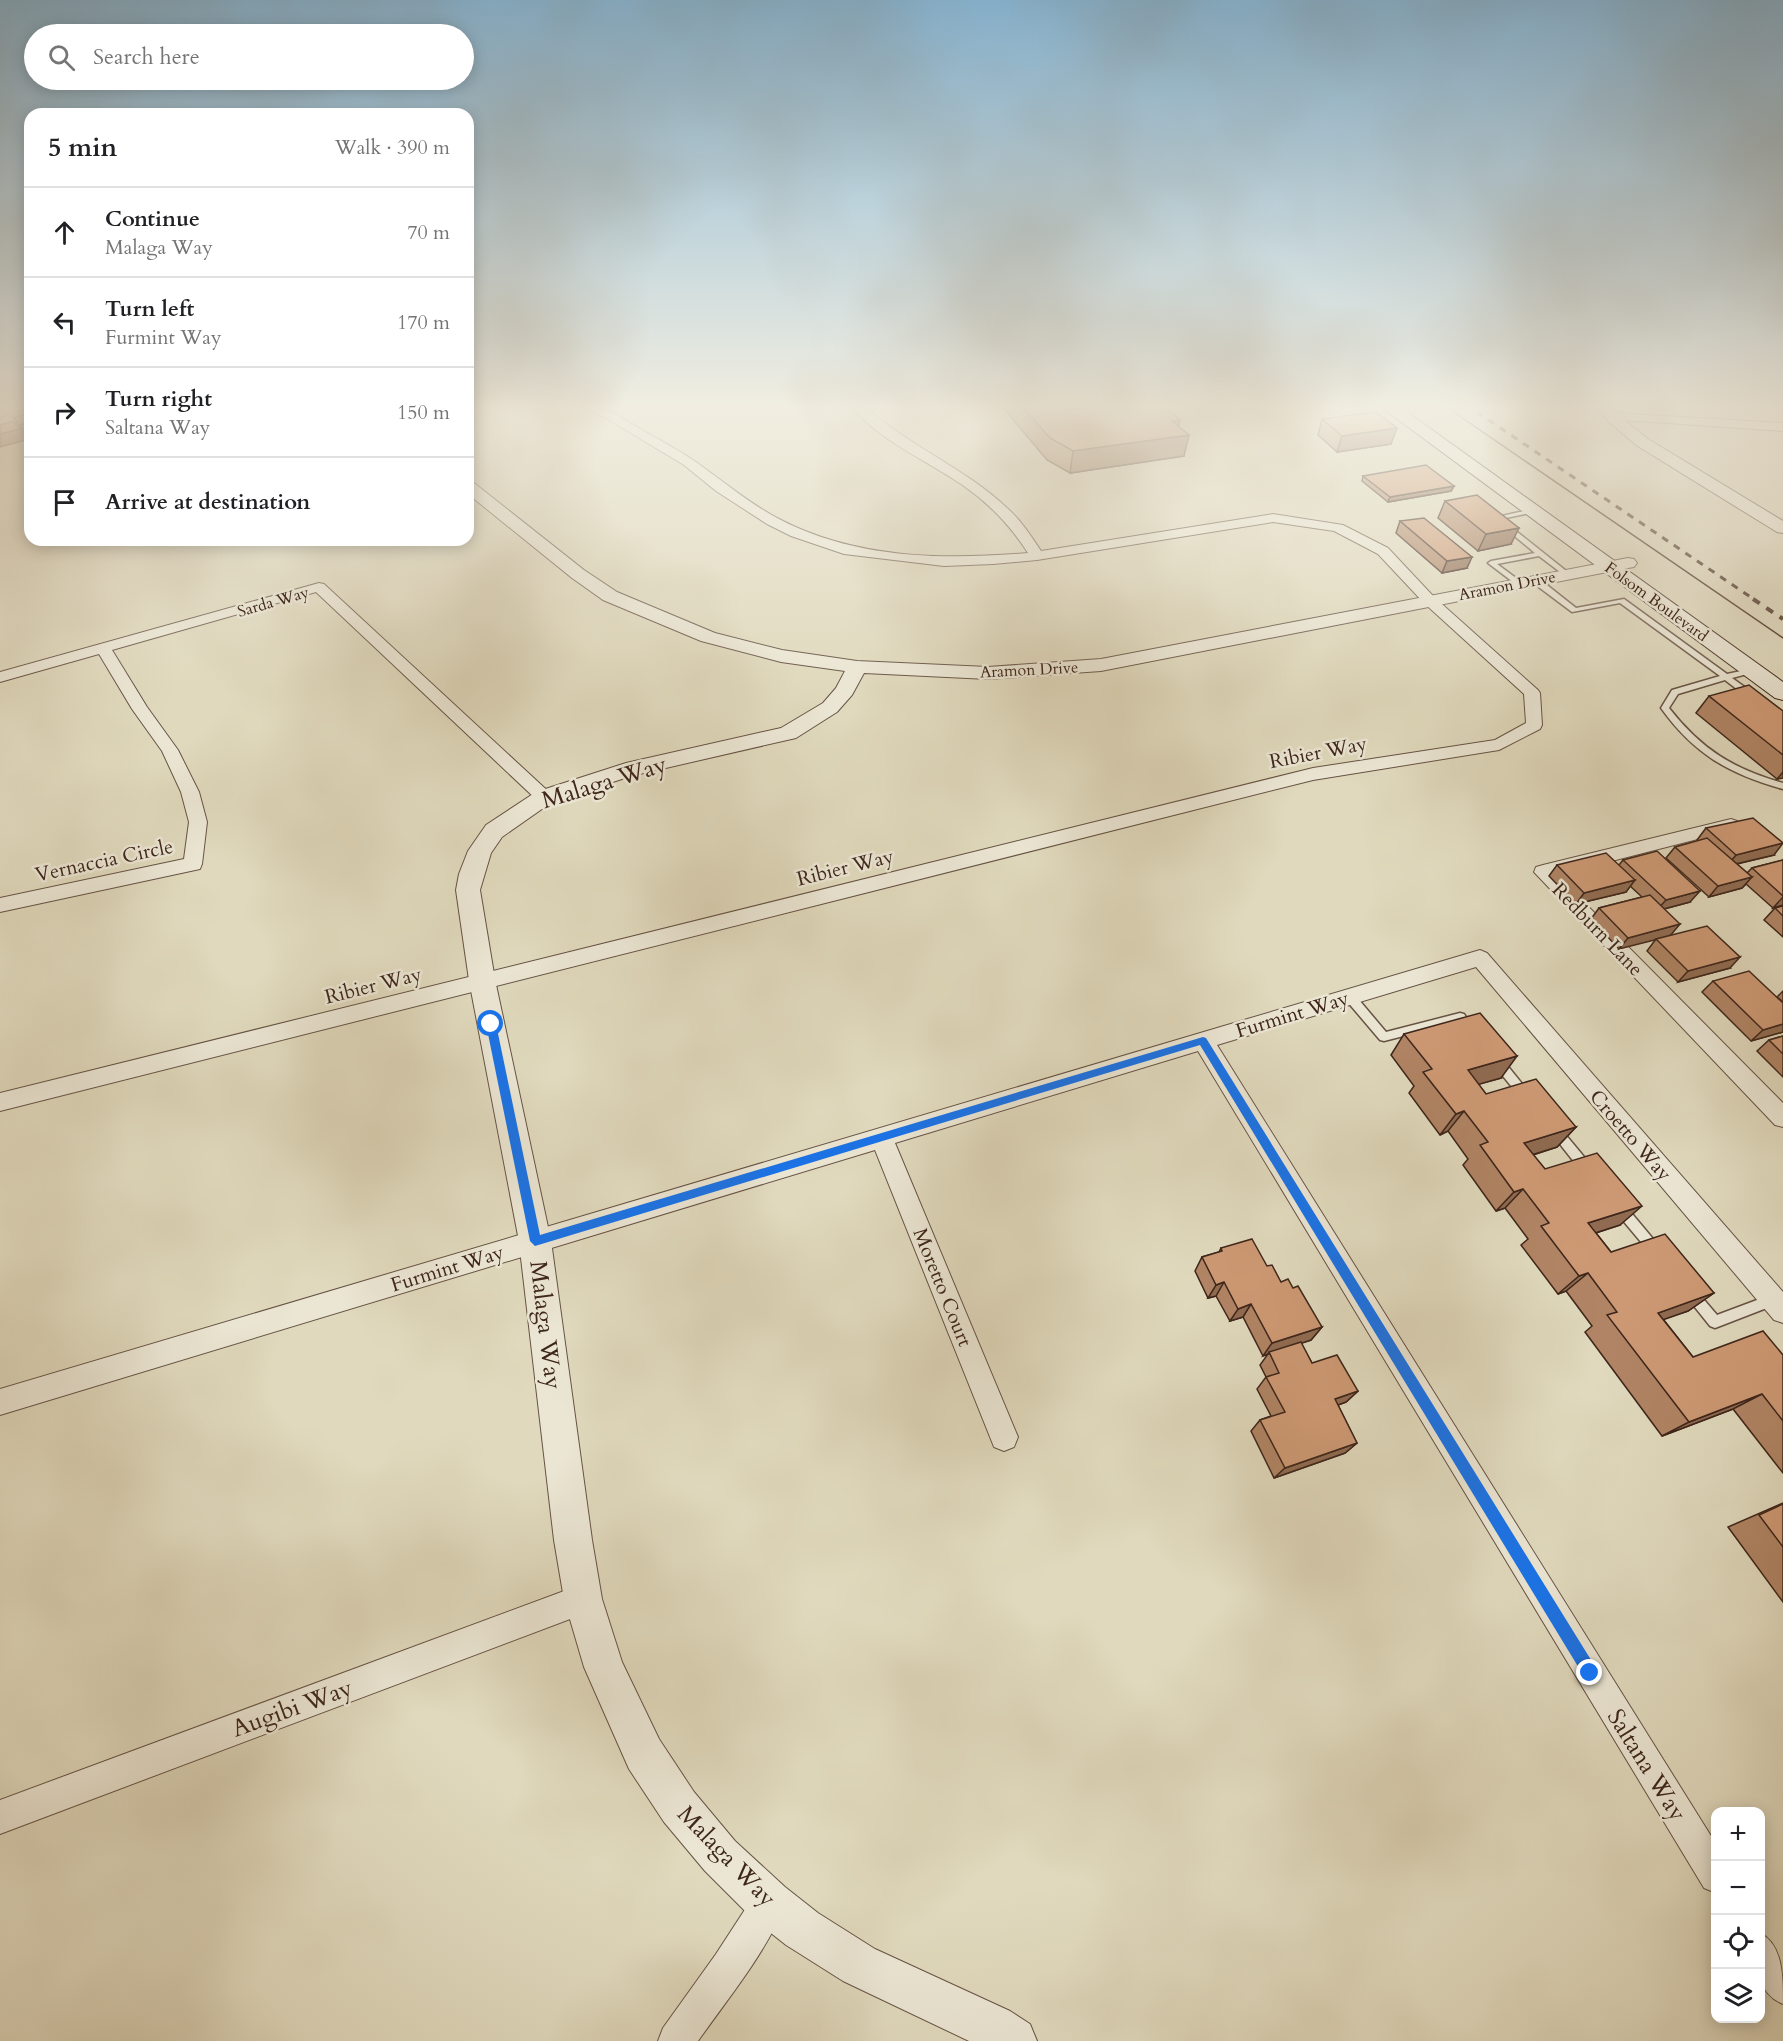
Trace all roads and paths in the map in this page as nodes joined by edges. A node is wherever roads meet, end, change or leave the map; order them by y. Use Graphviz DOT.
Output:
graph roads {
  1 [pos="485,499"];
  2 [pos="738,499"];
  3 [pos="987,499"];
  4 [pos="1517,499"];
  5 [pos="1530,499"];
  6 [pos="1736,499"];
  7 [pos="1533,511"];
  8 [pos="1783,528"];
  9 [pos="1540,554"];
  10 [pos="1037,556"];
  11 [pos="1619,565"];
  12 [pos="1566,574"];
  13 [pos="1526,582"];
  14 [pos="1430,600"];
  15 [pos="104,648"];
  16 [pos="857,667"];
  17 [pos="1752,670"];
  18 [pos="1783,672"];
  19 [pos="0,677"];
  20 [pos="1726,677"];
  21 [pos="1783,693"];
  22 [pos="1755,699"];
  23 [pos="1783,786"];
  24 [pos="544,797"];
  25 [pos="1753,828"];
  26 [pos="0,905"];
  27 [pos="1480,958"];
  28 [pos="482,980"];
  29 [pos="1350,997"];
  30 [pos="1475,1035"];
  31 [pos="1203,1041"];
  32 [pos="1490,1053"];
  33 [pos="0,1102"];
  34 [pos="1535,1107"];
  35 [pos="1783,1118"];
  36 [pos="1550,1125"];
  37 [pos="881,1137"];
  38 [pos="1595,1179"];
  39 [pos="1610,1197"];
  40 [pos="535,1241"];
  41 [pos="1663,1259"];
  42 [pos="1685,1286"];
  43 [pos="1778,1306"];
  44 [pos="0,1402"];
  45 [pos="1004,1437"];
  46 [pos="583,1599"];
  47 [pos="0,1817"];
  48 [pos="1711,1868"];
  49 [pos="769,1903"];
  50 [pos="1765,1957"];
  51 [pos="1783,1986"];
  52 [pos="676,2041"];
  53 [pos="1012,2041"];
  1 -- 16 [label="street, Aramon Drive"];
  2 -- 10 [label="street"];
  3 -- 10 [label="street"];
  4 -- 7 [label="main road, Folsom Boulevard"];
  5 -- 11 [label="main road, Folsom Boulevard"];
  6 -- 8 [label="street"];
  7 -- 9 [label="lane"];
  7 -- 11 [label="main road, Folsom Boulevard"];
  9 -- 12 [label="lane"];
  9 -- 13 [label="lane"];
  10 -- 14 [label="street"];
  11 -- 12 [label="street, Aramon Drive"];
  11 -- 17 [label="main road, Folsom Boulevard"];
  11 -- 18 [label="main road, Folsom Boulevard"];
  12 -- 13 [label="street, Aramon Drive"];
  13 -- 14 [label="street, Aramon Drive"];
  13 -- 20 [label="lane"];
  14 -- 16 [label="street, Aramon Drive"];
  14 -- 28 [label="street, Ribier Way"];
  15 -- 19 [label="street, Sarda Way"];
  15 -- 24 [label="street, Sarda Way"];
  15 -- 26 [label="street, Vernaccia Circle"];
  16 -- 24 [label="street, Malaga Way"];
  17 -- 20 [label="lane"];
  17 -- 21 [label="main road, Folsom Boulevard"];
  20 -- 22 [label="lane"];
  20 -- 23 [label="lane"];
  24 -- 28 [label="street, Malaga Way"];
  25 -- 35 [label="street, Redburn Lane"];
  27 -- 29 [label="street, Furmint Way"];
  27 -- 43 [label="street, Croetto Way"];
  28 -- 33 [label="street, Ribier Way"];
  28 -- 40 [label="street, Malaga Way"];
  29 -- 30 [label="lane"];
  29 -- 31 [label="street, Furmint Way"];
  31 -- 37 [label="street, Furmint Way"];
  31 -- 48 [label="street, Saltana Way"];
  32 -- 34 [label="lane"];
  36 -- 38 [label="lane"];
  37 -- 40 [label="street, Furmint Way"];
  37 -- 45 [label="street, Moretto Court"];
  39 -- 41 [label="lane"];
  40 -- 44 [label="street, Furmint Way"];
  40 -- 46 [label="street, Malaga Way"];
  42 -- 43 [label="lane"];
  46 -- 47 [label="street, Augibi Way"];
  46 -- 49 [label="street, Malaga Way"];
  49 -- 52 [label="street"];
  49 -- 53 [label="street, Malaga Way"];
  50 -- 51 [label="street"];
}
